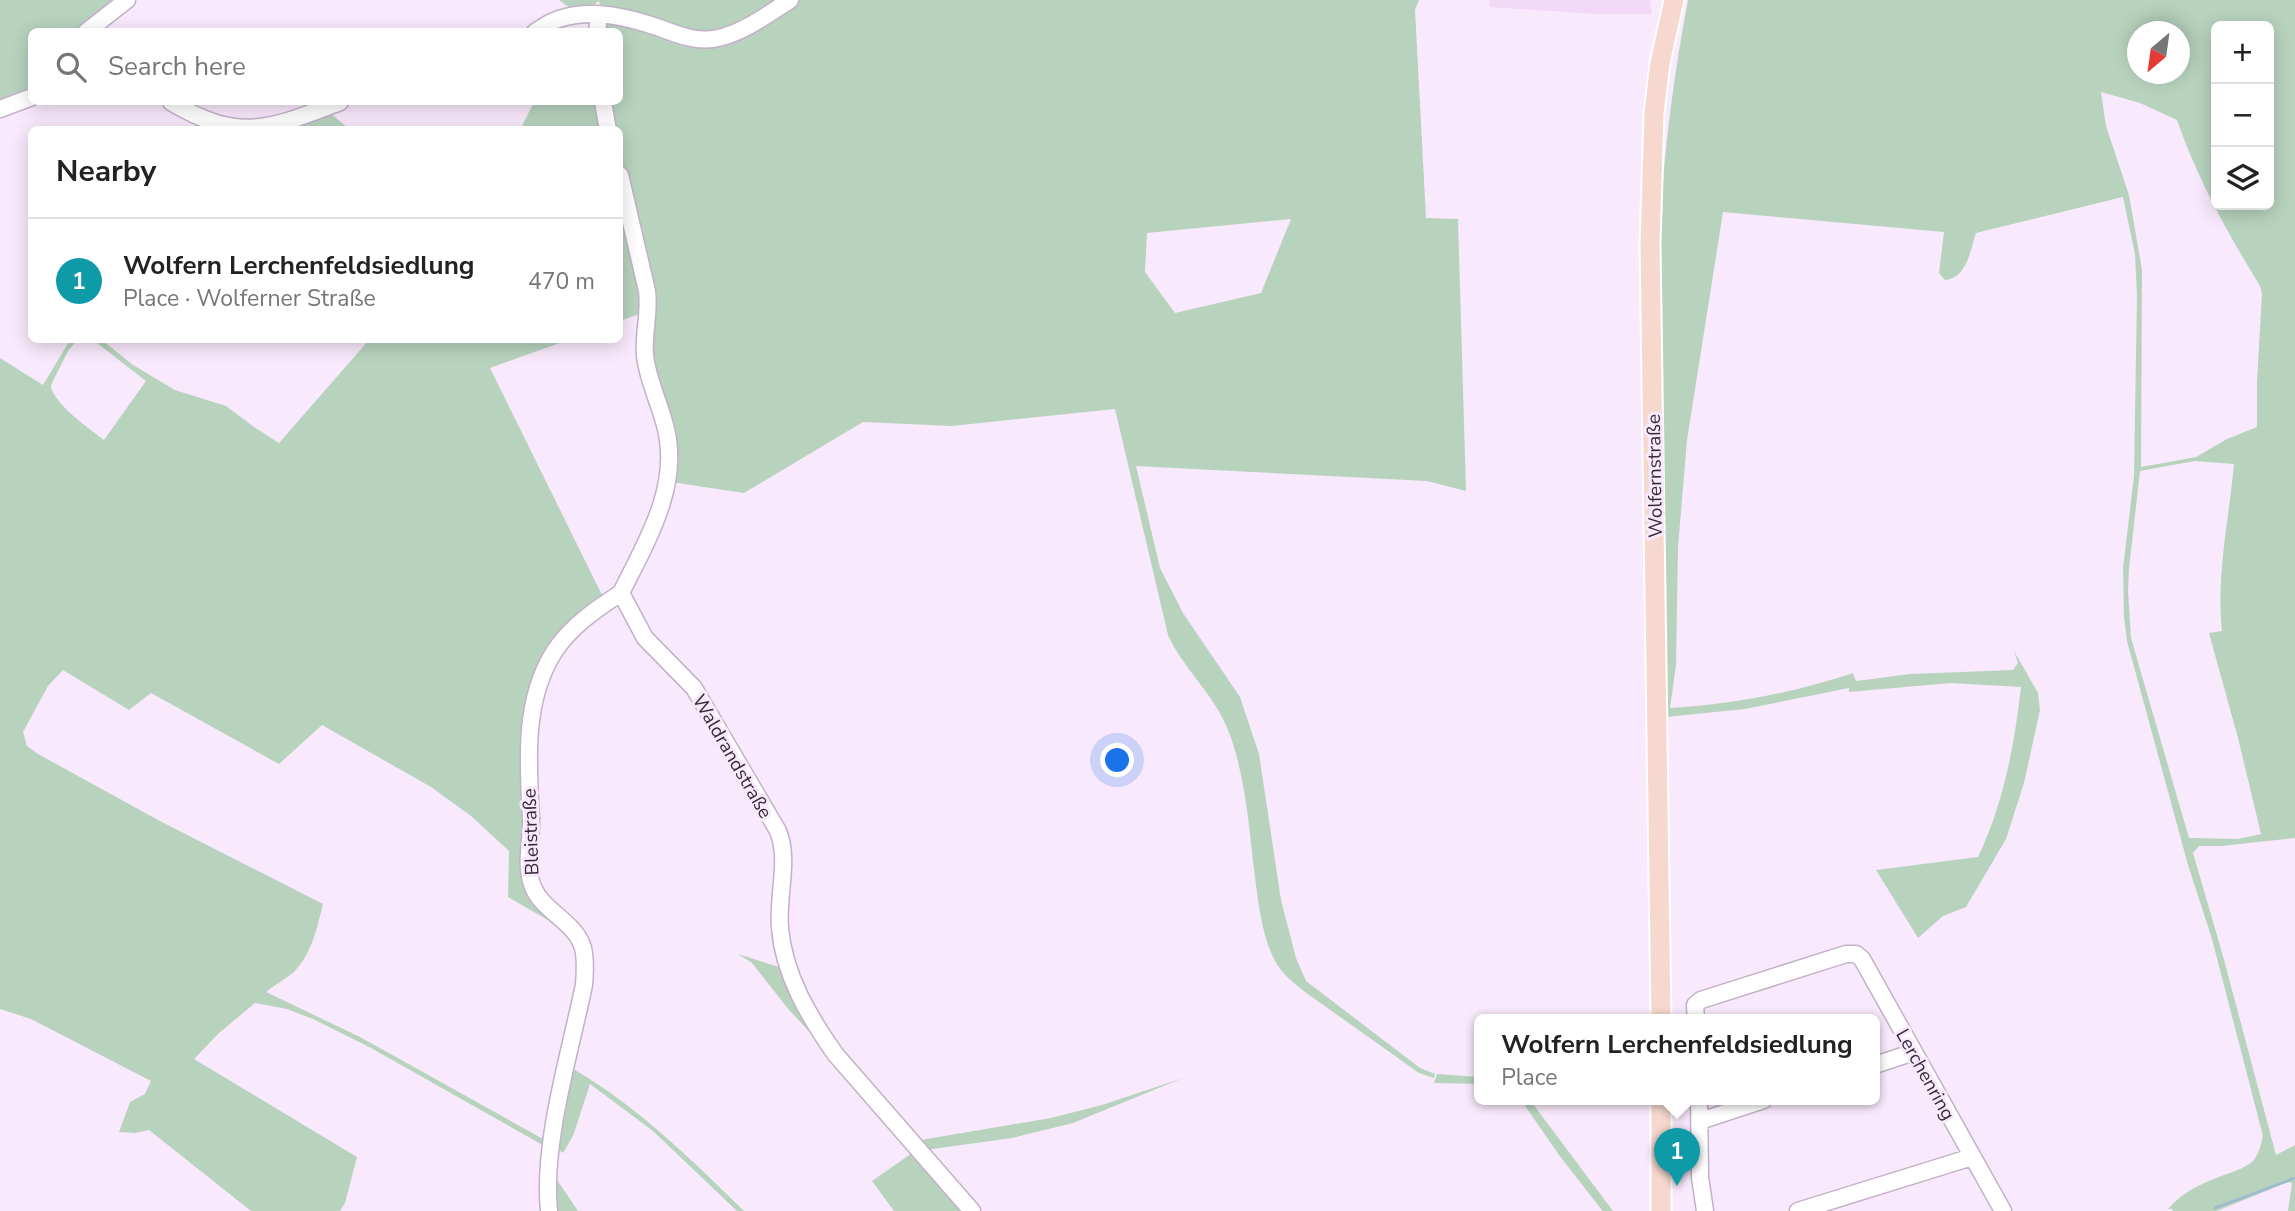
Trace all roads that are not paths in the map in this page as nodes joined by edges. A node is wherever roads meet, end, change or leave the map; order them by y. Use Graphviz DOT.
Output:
graph roads {
  1 [pos="127,0"];
  2 [pos="790,0"];
  3 [pos="1674,0"];
  4 [pos="599,14"];
  5 [pos="91,28"];
  6 [pos="541,28"];
  7 [pos="597,28"];
  8 [pos="28,98"];
  9 [pos="177,105"];
  10 [pos="332,105"];
  11 [pos="604,105"];
  12 [pos="0,108"];
  13 [pos="231,126"];
  14 [pos="258,126"];
  15 [pos="607,126"];
  16 [pos="623,188"];
  17 [pos="621,593"];
  18 [pos="1661,1014"];
  19 [pos="1696,1014"];
  20 [pos="1914,1052"];
  21 [pos="1880,1063"];
  22 [pos="1661,1105"];
  23 [pos="1699,1105"];
  24 [pos="1749,1105"];
  25 [pos="1700,1121"];
  26 [pos="1972,1157"];
  27 [pos="549,1211"];
  28 [pos="972,1211"];
  29 [pos="1661,1211"];
  30 [pos="1705,1211"];
  31 [pos="1798,1211"];
  32 [pos="2003,1211"];
  1 -- 5 [label="street"];
  2 -- 4 [label="street"];
  3 -- 18 [label="main road, Wolfernstraße"];
  4 -- 6 [label="street"];
  4 -- 7 [label="street"];
  8 -- 12 [label="street"];
  9 -- 13 [label="street"];
  10 -- 14 [label="street"];
  11 -- 15 [label="street"];
  16 -- 17 [label="street"];
  17 -- 27 [label="street, Bleistraße"];
  17 -- 28 [label="street, Waldrandstraße"];
  19 -- 20 [label="street, Lerchenring"];
  20 -- 21 [label="street"];
  20 -- 26 [label="street, Lerchenring"];
  22 -- 29 [label="main road"];
  23 -- 25 [label="street"];
  24 -- 25 [label="street"];
  25 -- 30 [label="street"];
  26 -- 31 [label="street"];
  26 -- 32 [label="street, Lerchenring"];
}
